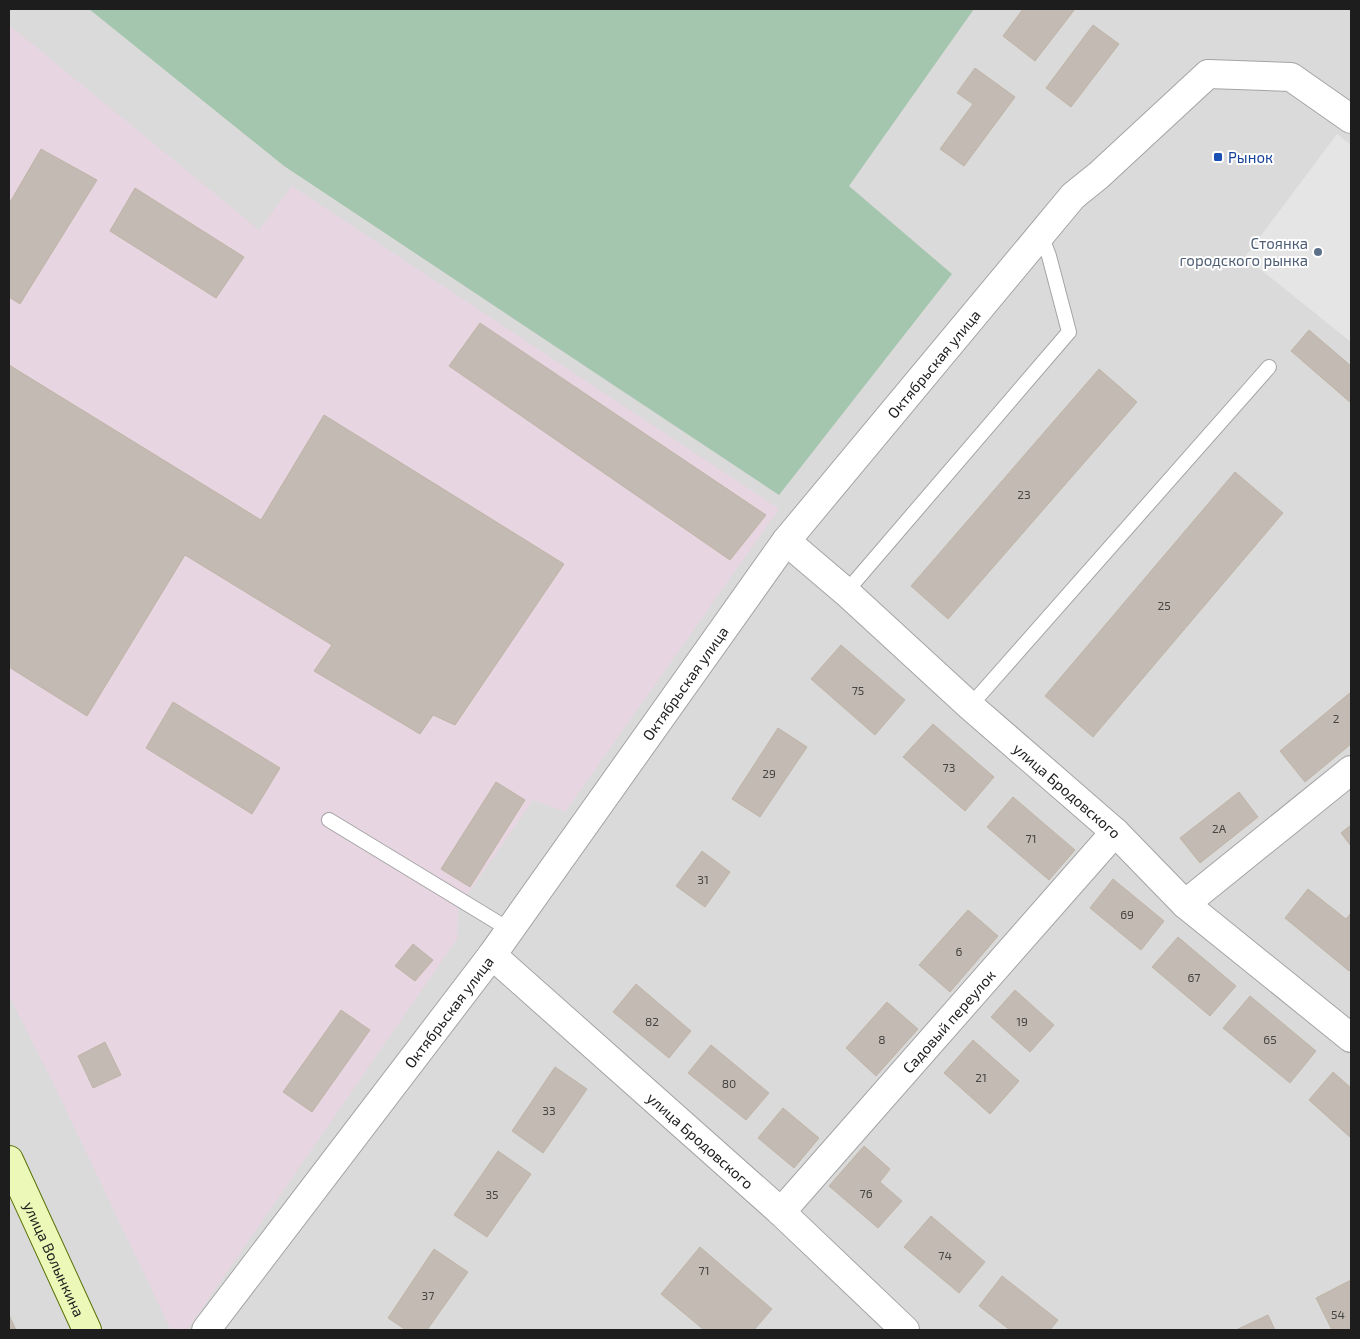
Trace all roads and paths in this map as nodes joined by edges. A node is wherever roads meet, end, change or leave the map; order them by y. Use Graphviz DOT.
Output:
graph roads {
  1 [pos="1351,119"];
  2 [pos="1040,235"];
  3 [pos="1269,366"];
  4 [pos="786,541"];
  5 [pos="846,592"];
  6 [pos="970,706"];
  7 [pos="1351,770"];
  8 [pos="329,820"];
  9 [pos="1115,832"];
  10 [pos="1185,904"];
  11 [pos="510,930"];
  12 [pos="492,955"];
  13 [pos="1351,1038"];
  14 [pos="9,1160"];
  15 [pos="16,1196"];
  16 [pos="781,1212"];
  17 [pos="87,1330"];
  18 [pos="206,1330"];
  19 [pos="905,1330"];
  1 -- 2 [label="street, Октябрьская улица"];
  2 -- 4 [label="street, Октябрьская улица"];
  2 -- 5 [label="lane"];
  3 -- 6 [label="lane"];
  4 -- 5 [label="street, улица Бродовского"];
  4 -- 11 [label="street, Октябрьская улица"];
  5 -- 6 [label="street, улица Бродовского"];
  6 -- 9 [label="street, улица Бродовского"];
  7 -- 10 [label="street"];
  8 -- 11 [label="lane"];
  9 -- 10 [label="street, улица Бродовского"];
  9 -- 16 [label="street, Садовый переулок"];
  10 -- 13 [label="street, улица Бродовского"];
  11 -- 12 [label="street, Октябрьская улица"];
  12 -- 16 [label="street, улица Бродовского"];
  12 -- 18 [label="street, Октябрьская улица"];
  14 -- 15 [label="street, улица Волынкина"];
  15 -- 17 [label="street, улица Волынкина"];
  16 -- 19 [label="street, улица Бродовского"];
}
